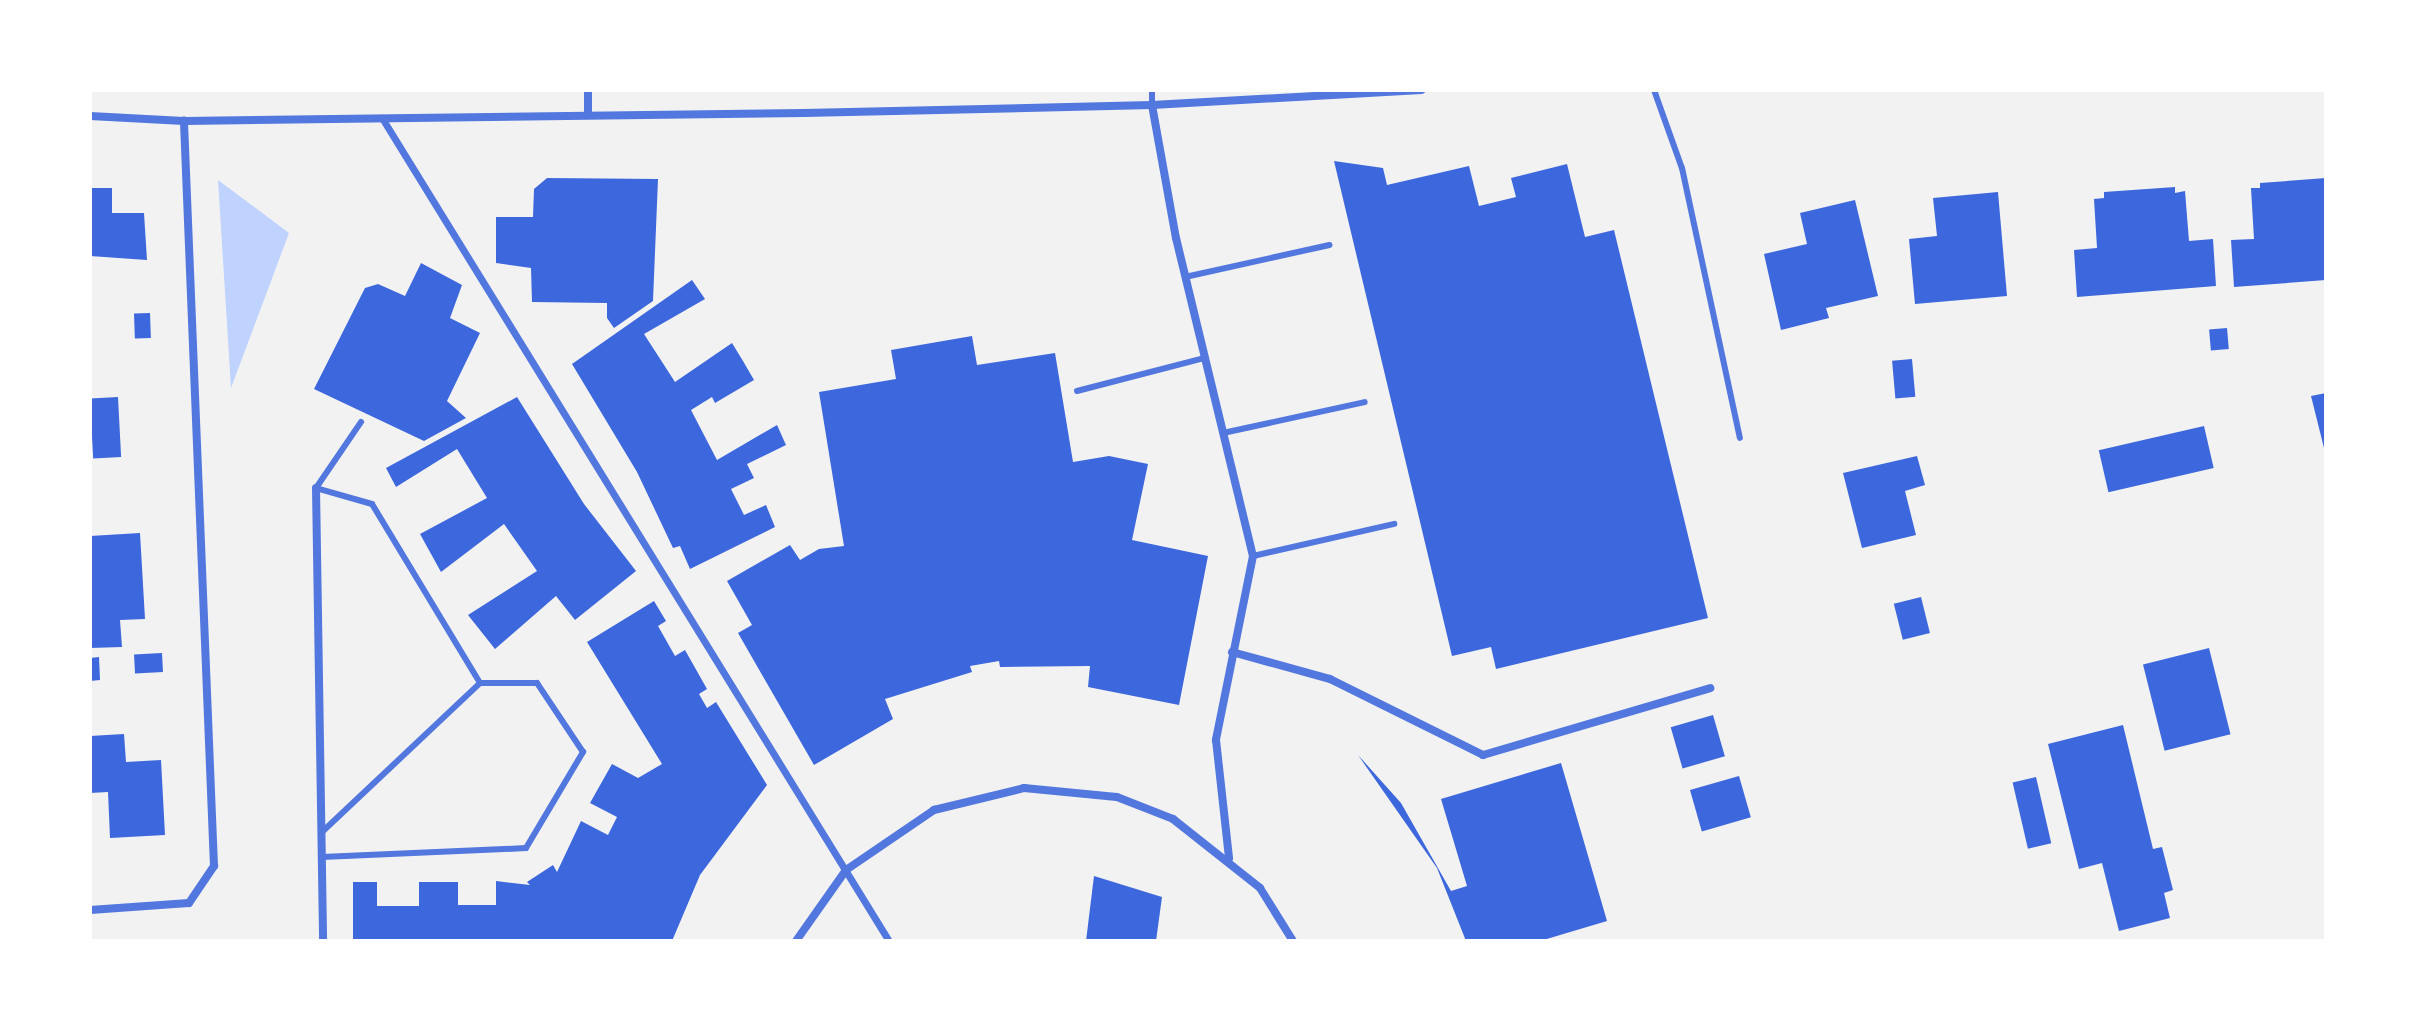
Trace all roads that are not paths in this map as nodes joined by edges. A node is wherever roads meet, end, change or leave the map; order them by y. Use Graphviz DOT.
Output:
graph roads {
  1 [pos="588,90"];
  2 [pos="1152,90"];
  3 [pos="1422,90"];
  4 [pos="1654,90"];
  5 [pos="1152,105"];
  6 [pos="588,113"];
  7 [pos="90,116"];
  8 [pos="382,118"];
  9 [pos="184,121"];
  10 [pos="1329,245"];
  11 [pos="1185,277"];
  12 [pos="1205,358"];
  13 [pos="1077,391"];
  14 [pos="1365,402"];
  15 [pos="361,422"];
  16 [pos="1223,433"];
  17 [pos="1740,438"];
  18 [pos="316,488"];
  19 [pos="1394,524"];
  20 [pos="1253,556"];
  21 [pos="1232,652"];
  22 [pos="480,683"];
  23 [pos="1710,688"];
  24 [pos="322,832"];
  25 [pos="322,857"];
  26 [pos="1229,858"];
  27 [pos="846,870"];
  28 [pos="90,910"];
  29 [pos="323,941"];
  30 [pos="796,941"];
  31 [pos="889,941"];
  32 [pos="1293,941"];
  1 -- 6 [label="street"];
  2 -- 5 [label="lane"];
  3 -- 5 [label="street"];
  4 -- 17 [label="lane"];
  5 -- 6 [label="street"];
  5 -- 11 [label="street"];
  6 -- 8 [label="street"];
  7 -- 9 [label="street"];
  8 -- 9 [label="street"];
  8 -- 27 [label="street"];
  9 -- 28 [label="street"];
  10 -- 11 [label="lane"];
  11 -- 12 [label="street"];
  12 -- 13 [label="lane"];
  12 -- 16 [label="street"];
  14 -- 16 [label="lane"];
  15 -- 18 [label="lane"];
  16 -- 20 [label="street"];
  18 -- 22 [label="lane"];
  18 -- 24 [label="street"];
  19 -- 20 [label="lane"];
  20 -- 21 [label="street"];
  21 -- 23 [label="street"];
  21 -- 26 [label="street"];
  22 -- 24 [label="lane"];
  22 -- 25 [label="lane"];
  24 -- 25 [label="street"];
  25 -- 29 [label="street"];
  26 -- 27 [label="street"];
  26 -- 32 [label="street"];
  27 -- 30 [label="street"];
  27 -- 31 [label="street"];
}
